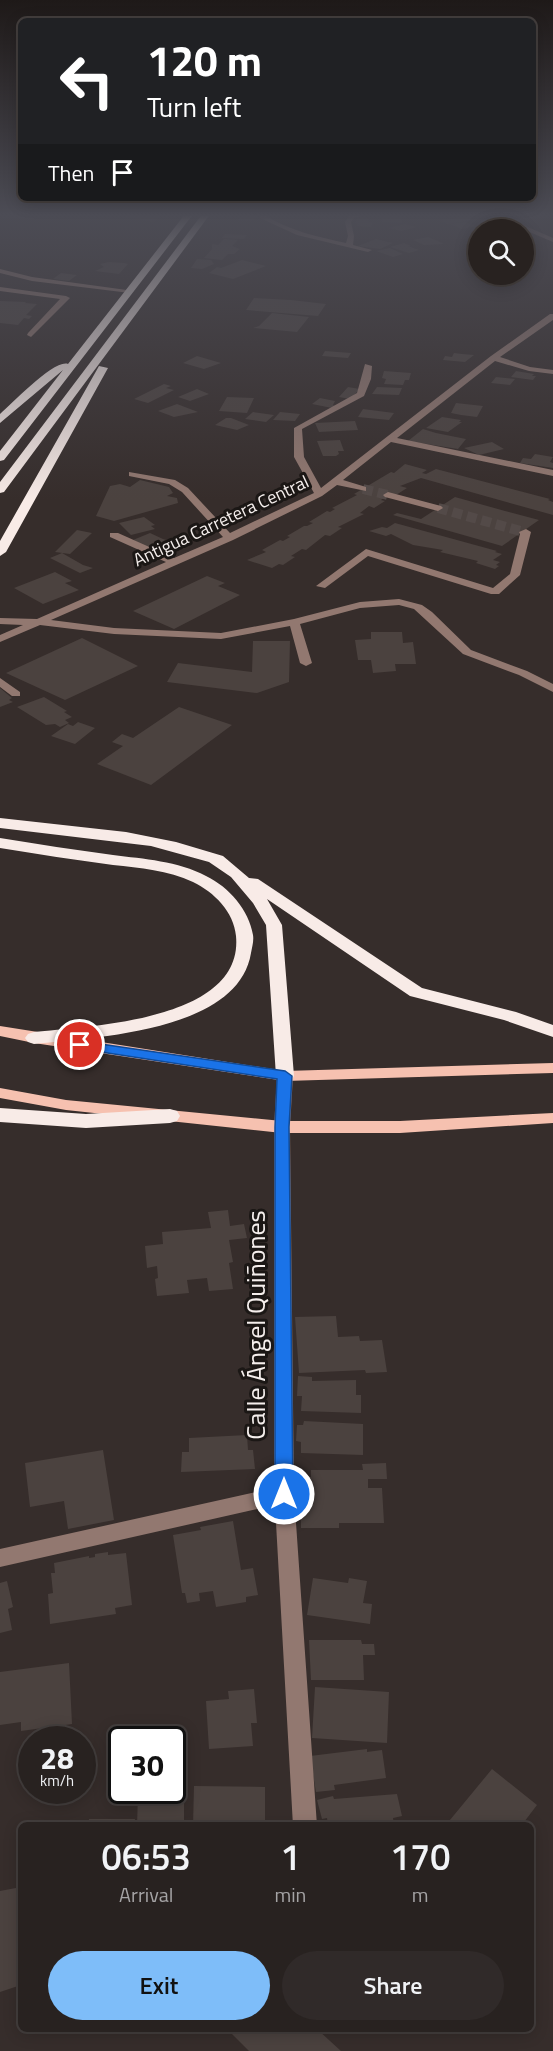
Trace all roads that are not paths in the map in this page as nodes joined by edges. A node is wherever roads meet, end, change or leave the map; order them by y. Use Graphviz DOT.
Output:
graph roads {
  1 [pos="56,309"];
  2 [pos="115,309"];
  3 [pos="136,309"];
  4 [pos="553,316"];
  5 [pos="31,335"];
  6 [pos="105,351"];
  7 [pos="80,354"];
  8 [pos="494,358"];
  9 [pos="368,366"];
  10 [pos="553,372"];
  11 [pos="0,420"];
  12 [pos="389,439"];
  13 [pos="0,458"];
  14 [pos="553,473"];
  15 [pos="132,474"];
  16 [pos="335,481"];
  17 [pos="363,489"];
  18 [pos="0,490"];
  19 [pos="319,494"];
  20 [pos="388,495"];
  21 [pos="438,508"];
  22 [pos="524,532"];
  23 [pos="114,535"];
  24 [pos="229,538"];
  25 [pos="0,552"];
  26 [pos="174,562"];
  27 [pos="321,586"];
  28 [pos="0,621"];
  29 [pos="38,622"];
  30 [pos="294,622"];
  31 [pos="0,639"];
  32 [pos="306,663"];
  33 [pos="0,681"];
  34 [pos="553,689"];
  35 [pos="16,694"];
  36 [pos="0,823"];
  37 [pos="0,843"];
  38 [pos="222,862"];
  39 [pos="0,1031"];
  40 [pos="553,1031"];
  41 [pos="34,1038"];
  42 [pos="553,1068"];
  43 [pos="285,1076"];
  44 [pos="0,1093"];
  45 [pos="0,1116"];
  46 [pos="170,1116"];
  47 [pos="553,1118"];
  48 [pos="282,1127"];
  49 [pos="284,1494"];
  50 [pos="0,1558"];
  51 [pos="305,1822"];
  1 -- 5 [label="street"];
  2 -- 7 [label="highway"];
  3 -- 6 [label="highway"];
  4 -- 8 [label="street, Antigua Carretera Central"];
  6 -- 18 [label="highway"];
  6 -- 25 [label="highway"];
  7 -- 11 [label="highway"];
  7 -- 13 [label="highway"];
  8 -- 10 [label="street"];
  8 -- 12 [label="street, Antigua Carretera Central"];
  9 -- 19 [label="street"];
  12 -- 14 [label="street"];
  12 -- 16 [label="street, Antigua Carretera Central"];
  15 -- 24 [label="street"];
  16 -- 17 [label="street"];
  16 -- 19 [label="street, Antigua Carretera Central"];
  19 -- 24 [label="street, Antigua Carretera Central"];
  20 -- 21 [label="street"];
  22 -- 27 [label="street"];
  23 -- 26 [label="street"];
  24 -- 26 [label="street, Antigua Carretera Central"];
  26 -- 29 [label="street, Antigua Carretera Central"];
  28 -- 29 [label="street"];
  29 -- 30 [label="street"];
  29 -- 31 [label="street, Antigua Carretera Central"];
  30 -- 32 [label="street"];
  30 -- 34 [label="street"];
  33 -- 35 [label="street"];
  36 -- 38 [label="highway"];
  37 -- 41 [label="highway"];
  38 -- 40 [label="highway"];
  38 -- 43 [label="highway"];
  39 -- 41 [label="main road"];
  41 -- 43 [label="main road"];
  42 -- 43 [label="main road"];
  43 -- 48 [label="street, Calle Ángel Quiñones"];
  44 -- 46 [label="main road"];
  45 -- 46 [label="highway"];
  46 -- 48 [label="main road"];
  47 -- 48 [label="main road"];
  48 -- 49 [label="street, Calle Ángel Quiñones"];
  49 -- 50 [label="street"];
  49 -- 51 [label="street, Calle Ángel Quiñones"];
}
